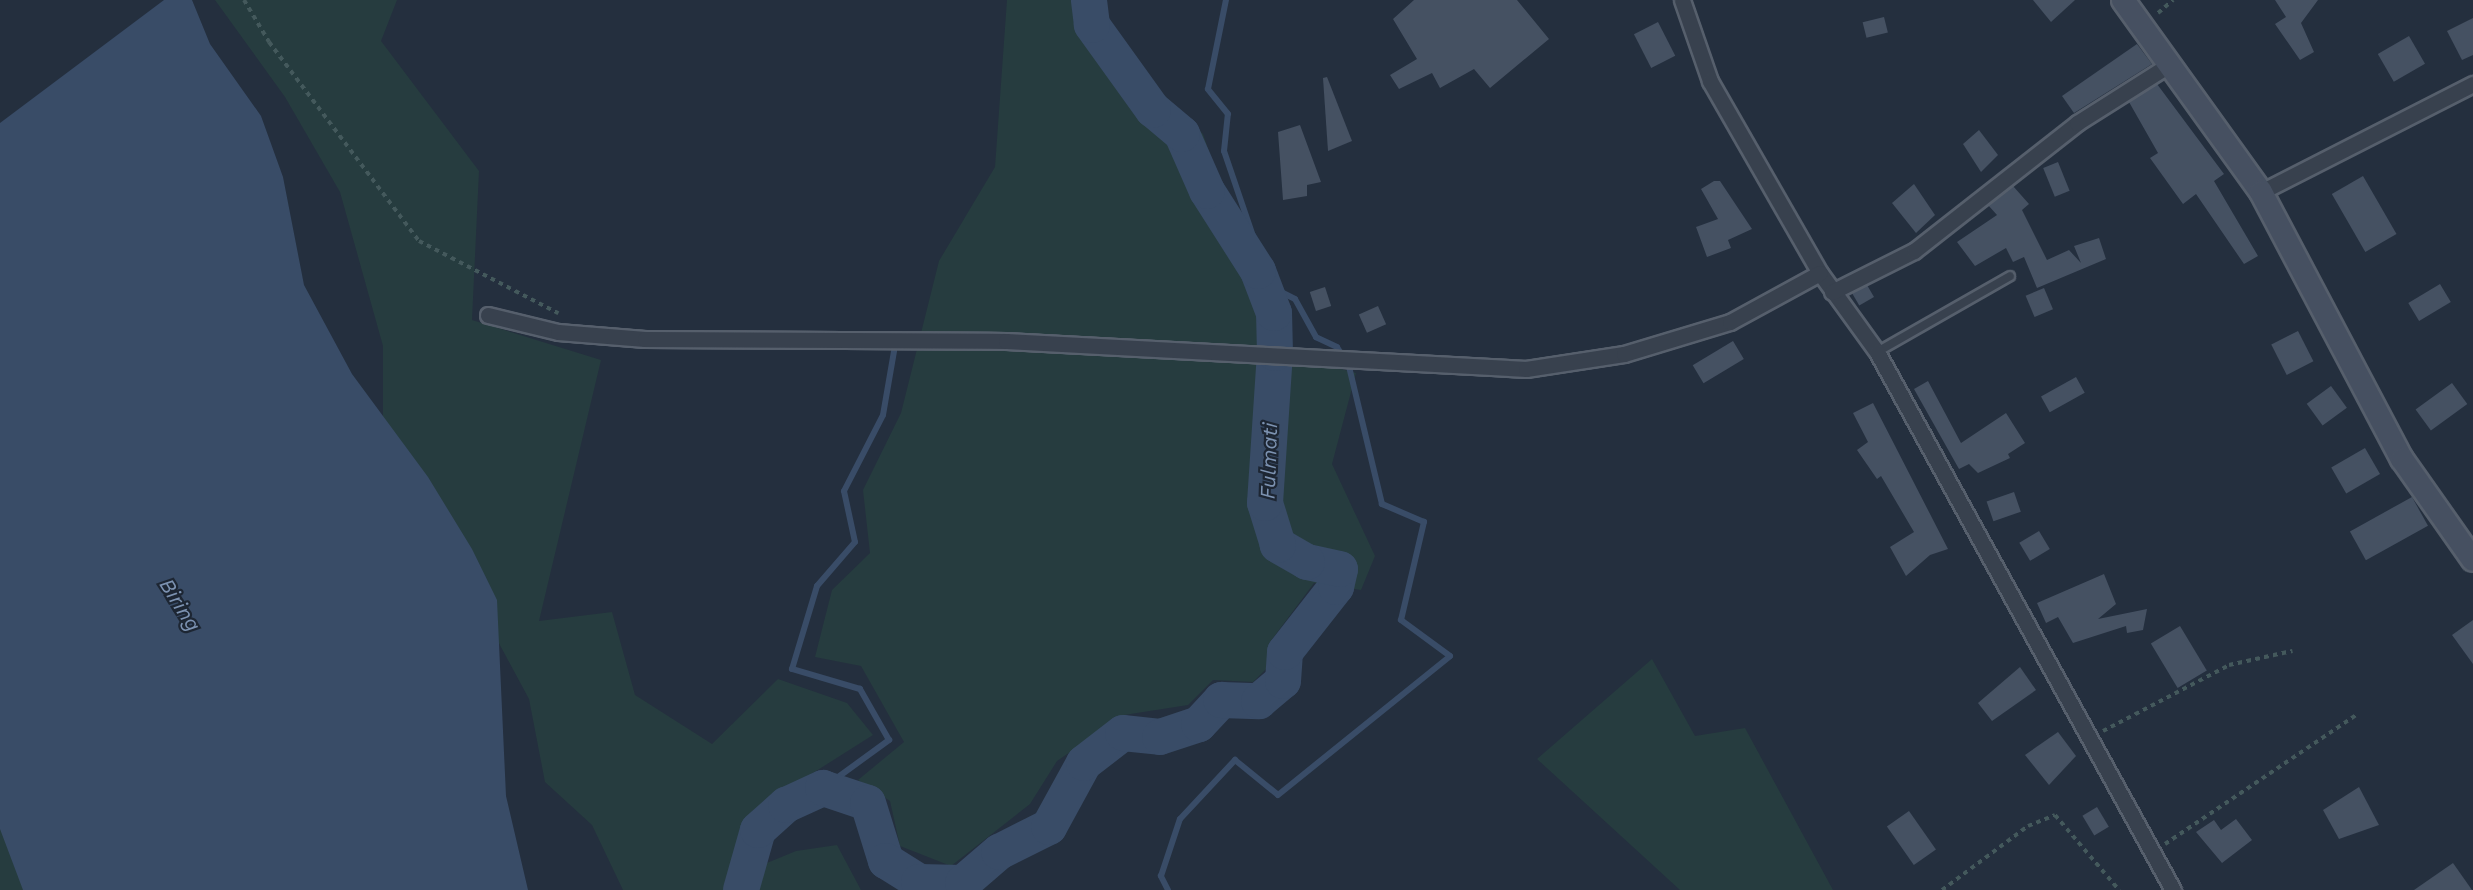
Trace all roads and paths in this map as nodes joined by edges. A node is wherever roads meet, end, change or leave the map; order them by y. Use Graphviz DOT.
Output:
graph roads {
  1 [pos="244,0"];
  2 [pos="1682,0"];
  3 [pos="2123,0"];
  4 [pos="2172,63"];
  5 [pos="2473,84"];
  6 [pos="2261,192"];
  7 [pos="1821,273"];
  8 [pos="2010,276"];
  9 [pos="1832,292"];
  10 [pos="488,315"];
  11 [pos="561,315"];
  12 [pos="1877,352"];
  13 [pos="2473,560"];
  14 [pos="2292,651"];
  15 [pos="2358,714"];
  16 [pos="2090,739"];
  17 [pos="2152,852"];
  18 [pos="1941,890"];
  19 [pos="2119,890"];
  20 [pos="2173,890"];
  1 -- 11 [label="path"];
  2 -- 7 [label="street"];
  3 -- 4 [label="street"];
  4 -- 6 [label="street"];
  4 -- 9 [label="street"];
  5 -- 6 [label="street"];
  6 -- 13 [label="street"];
  7 -- 9 [label="street"];
  7 -- 10 [label="street"];
  8 -- 12 [label="lane"];
  9 -- 12 [label="street"];
  12 -- 16 [label="street"];
  14 -- 16 [label="path"];
  15 -- 17 [label="path"];
  16 -- 17 [label="street"];
  17 -- 20 [label="street"];
  18 -- 19 [label="path"];
}
